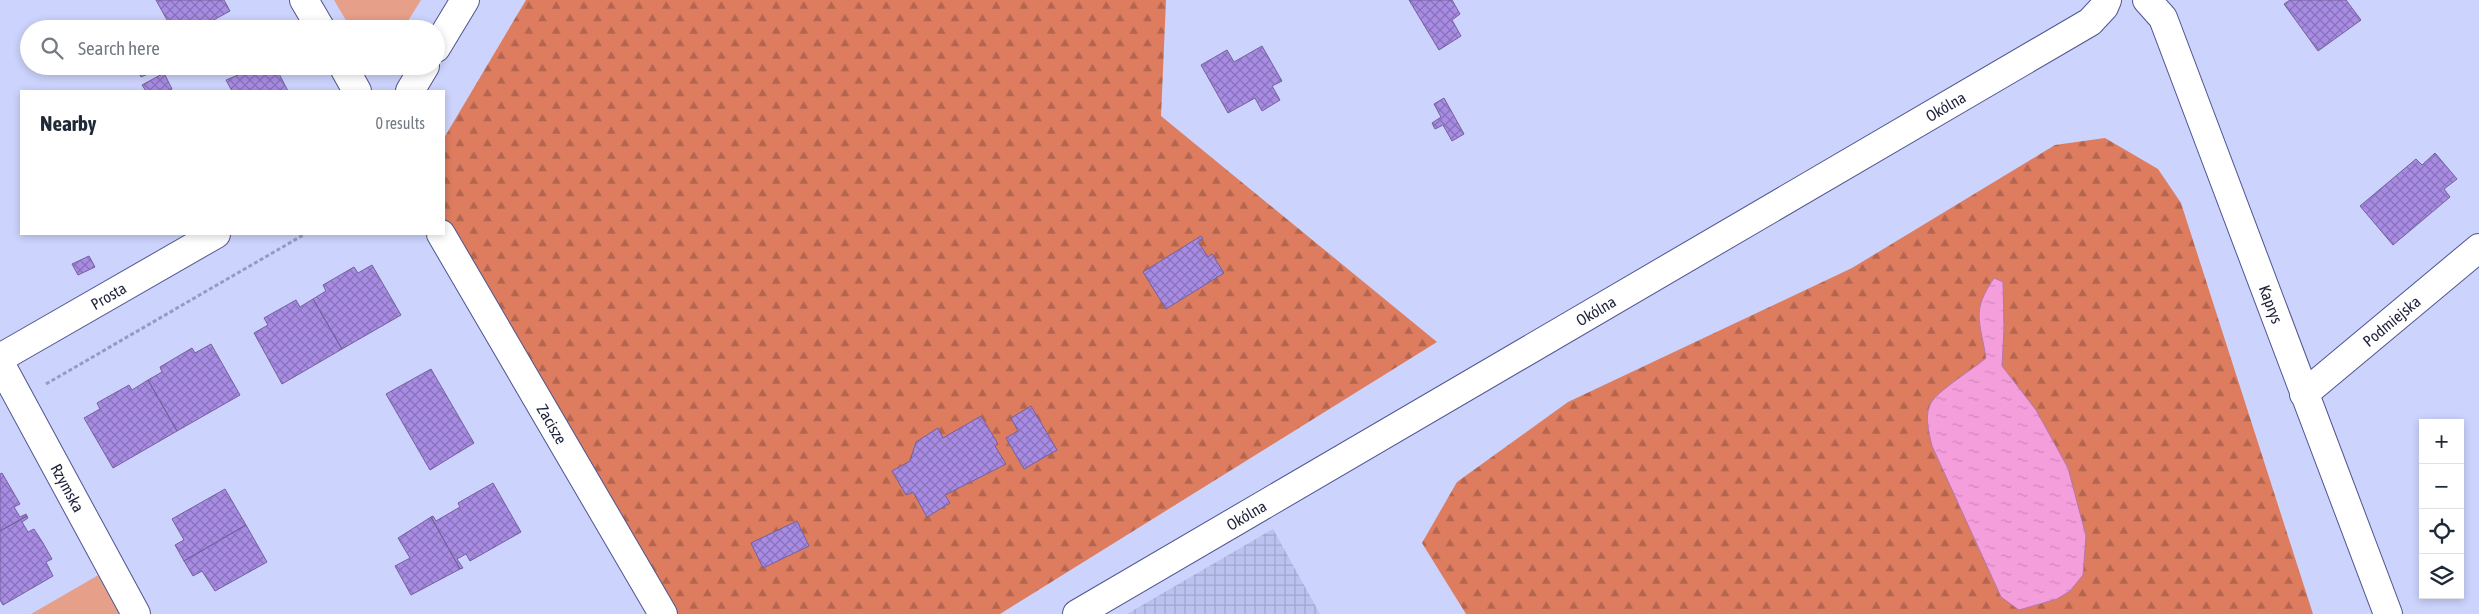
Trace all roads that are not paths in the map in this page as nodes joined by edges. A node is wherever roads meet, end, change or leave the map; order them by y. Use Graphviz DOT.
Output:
graph roads {
  1 [pos="304,0"];
  2 [pos="465,0"];
  3 [pos="2107,0"];
  4 [pos="2147,0"];
  5 [pos="315,20"];
  6 [pos="445,33"];
  7 [pos="348,75"];
  8 [pos="420,75"];
  9 [pos="356,90"];
  10 [pos="411,90"];
  11 [pos="214,235"];
  12 [pos="442,235"];
  13 [pos="2479,248"];
  14 [pos="0,358"];
  15 [pos="0,363"];
  16 [pos="2304,394"];
  17 [pos="136,614"];
  18 [pos="663,614"];
  19 [pos="1077,614"];
  20 [pos="2388,614"];
  1 -- 5 [label="street"];
  2 -- 6 [label="street"];
  3 -- 19 [label="street, Okólna"];
  4 -- 16 [label="street, Kaprys"];
  7 -- 9 [label="street"];
  8 -- 10 [label="street"];
  11 -- 14 [label="street, Prosta"];
  12 -- 18 [label="street, Zacisze"];
  13 -- 16 [label="street, Podmiejska"];
  15 -- 17 [label="street, Rzymska"];
  16 -- 20 [label="street, Kaprys"];
}
